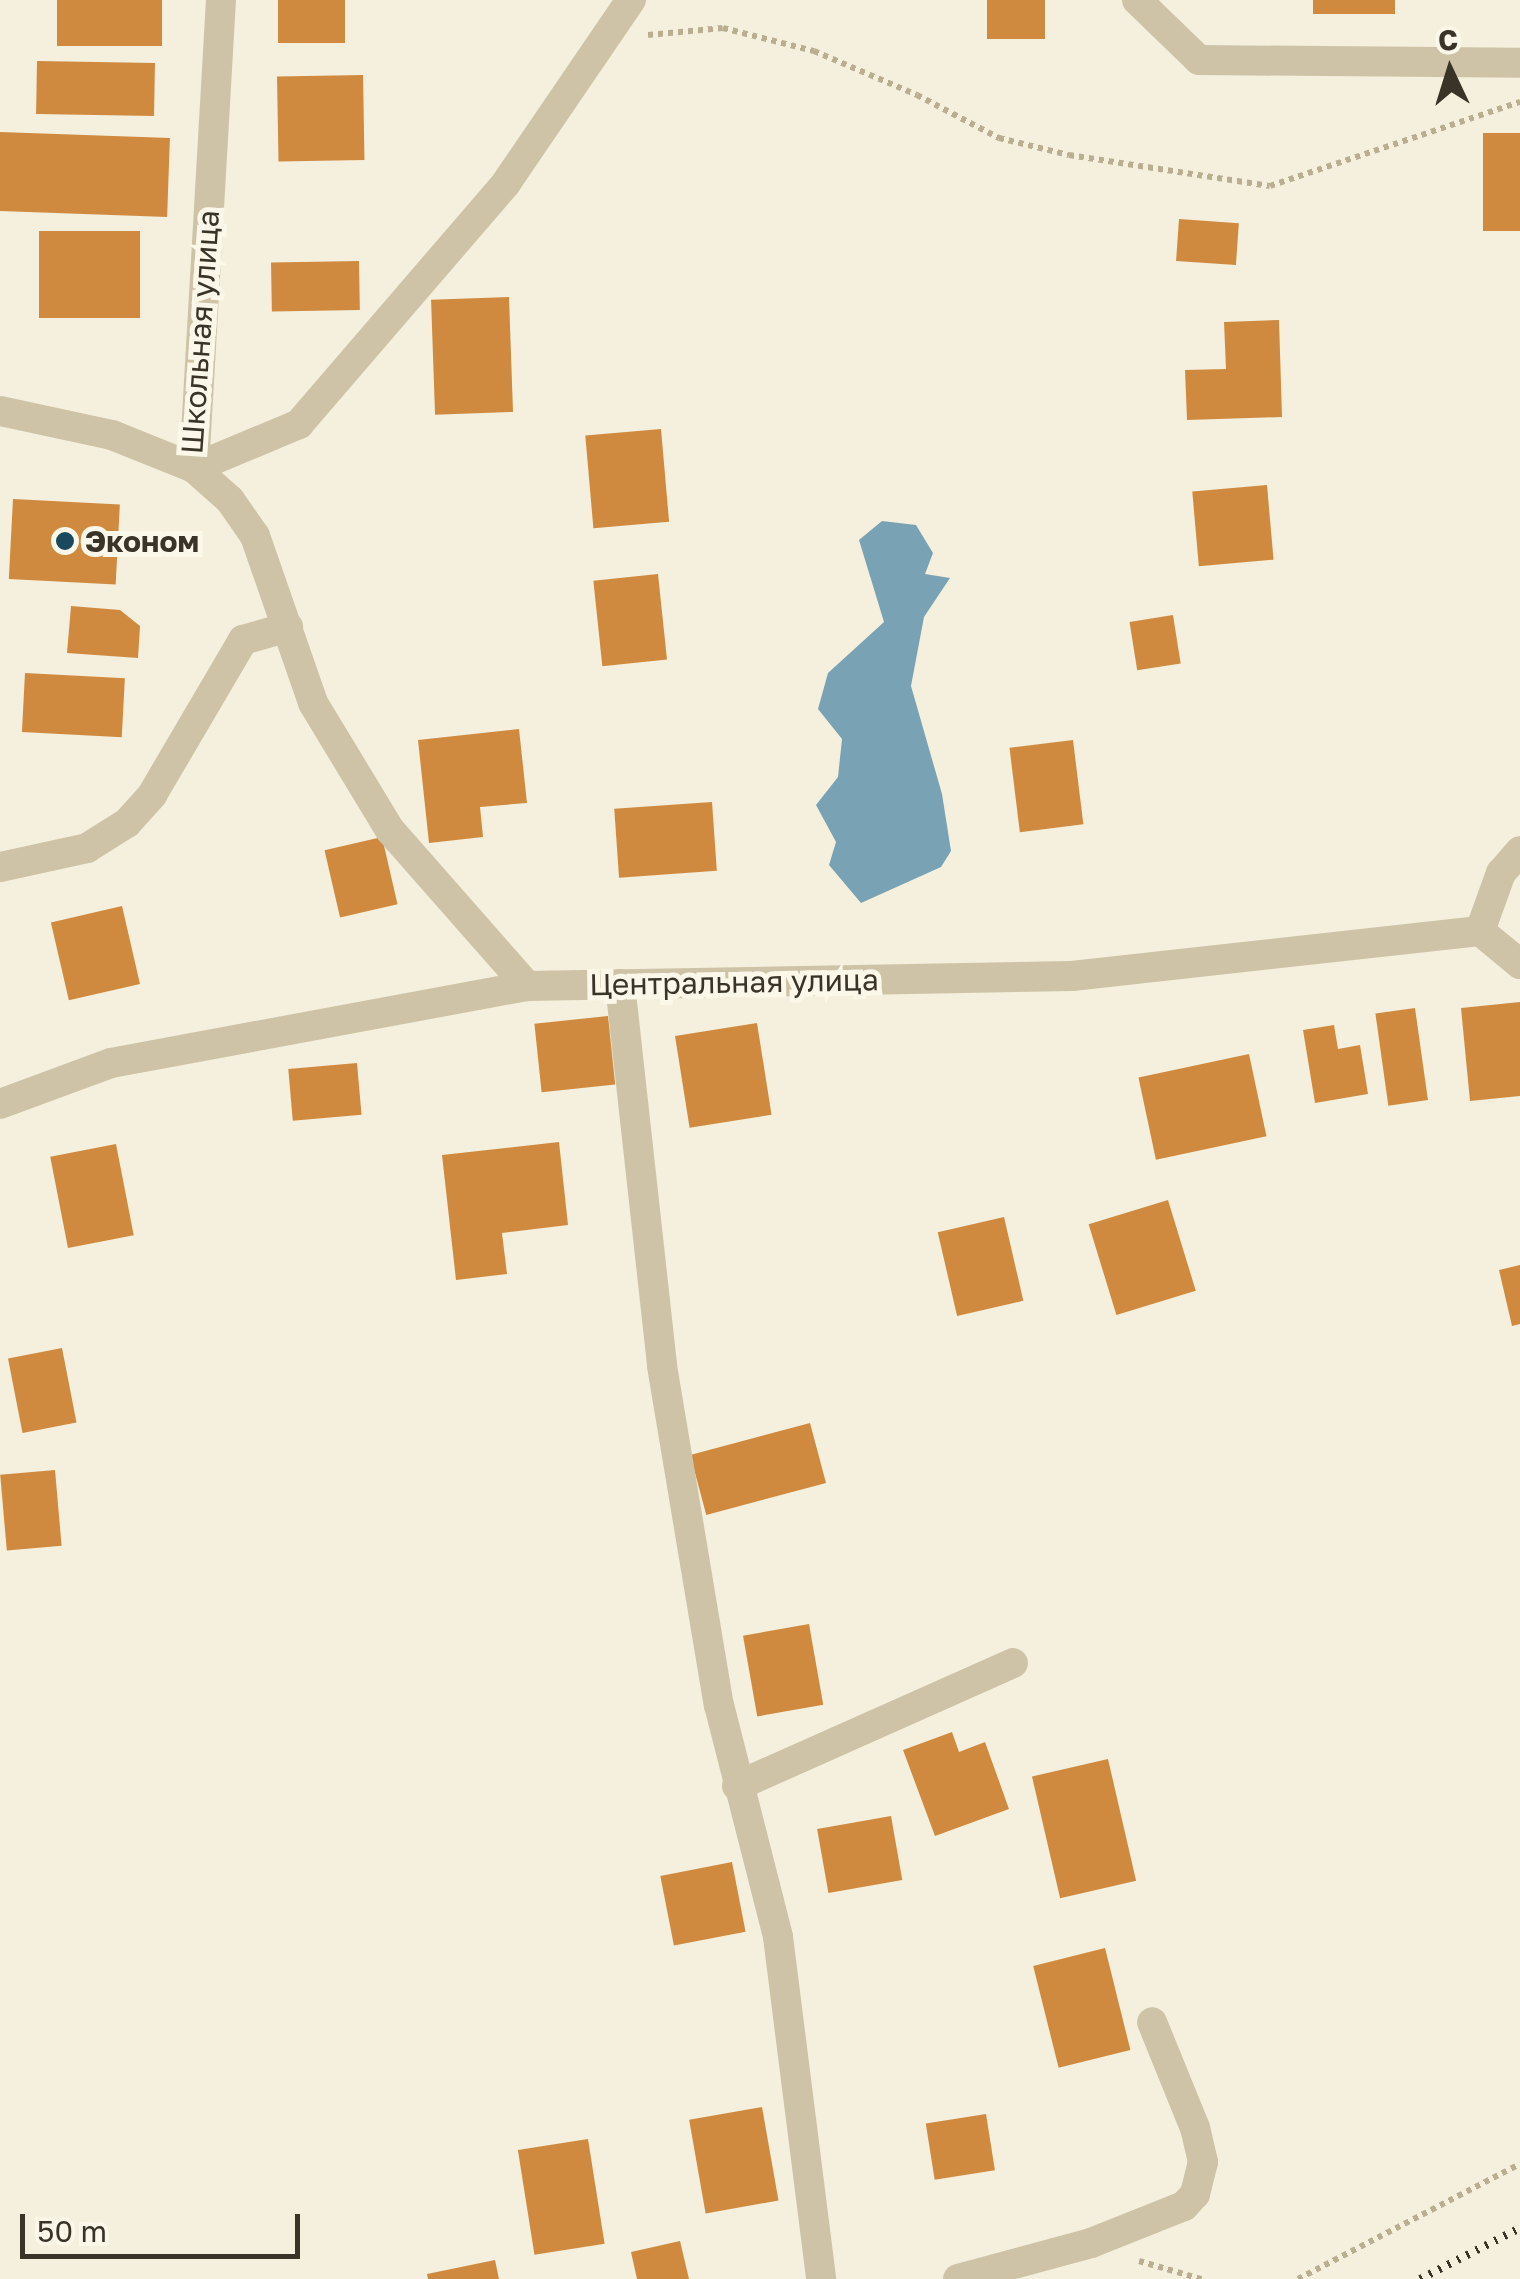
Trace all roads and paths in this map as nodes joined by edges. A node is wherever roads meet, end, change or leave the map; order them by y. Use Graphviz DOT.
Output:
graph roads {
  1 [pos="221,0"];
  2 [pos="631,0"];
  3 [pos="1137,0"];
  4 [pos="606,38"];
  5 [pos="1520,64"];
  6 [pos="1520,102"];
  7 [pos="0,412"];
  8 [pos="194,468"];
  9 [pos="288,627"];
  10 [pos="1520,851"];
  11 [pos="0,867"];
  12 [pos="1480,931"];
  13 [pos="1520,964"];
  14 [pos="620,984"];
  15 [pos="527,986"];
  16 [pos="0,1104"];
  17 [pos="1013,1663"];
  18 [pos="737,1786"];
  19 [pos="1152,2022"];
  20 [pos="1520,2164"];
  21 [pos="1091,2244"];
  22 [pos="821,2279"];
  23 [pos="958,2279"];
  24 [pos="1201,2279"];
  25 [pos="1298,2279"];
  1 -- 8 [label="street, Школьная улица"];
  2 -- 4 [label="street"];
  3 -- 5 [label="street"];
  4 -- 6 [label="path"];
  4 -- 8 [label="street"];
  7 -- 8 [label="street, Школьная улица"];
  8 -- 9 [label="street"];
  9 -- 11 [label="street"];
  9 -- 15 [label="street"];
  10 -- 12 [label="street"];
  12 -- 13 [label="street"];
  12 -- 14 [label="street, Центральная улица"];
  14 -- 15 [label="street, Центральная улица"];
  14 -- 18 [label="street"];
  15 -- 16 [label="street, Центральная улица"];
  17 -- 18 [label="street"];
  18 -- 22 [label="street"];
  19 -- 21 [label="street"];
  20 -- 25 [label="path"];
  21 -- 23 [label="street"];
  21 -- 24 [label="path"];
}
